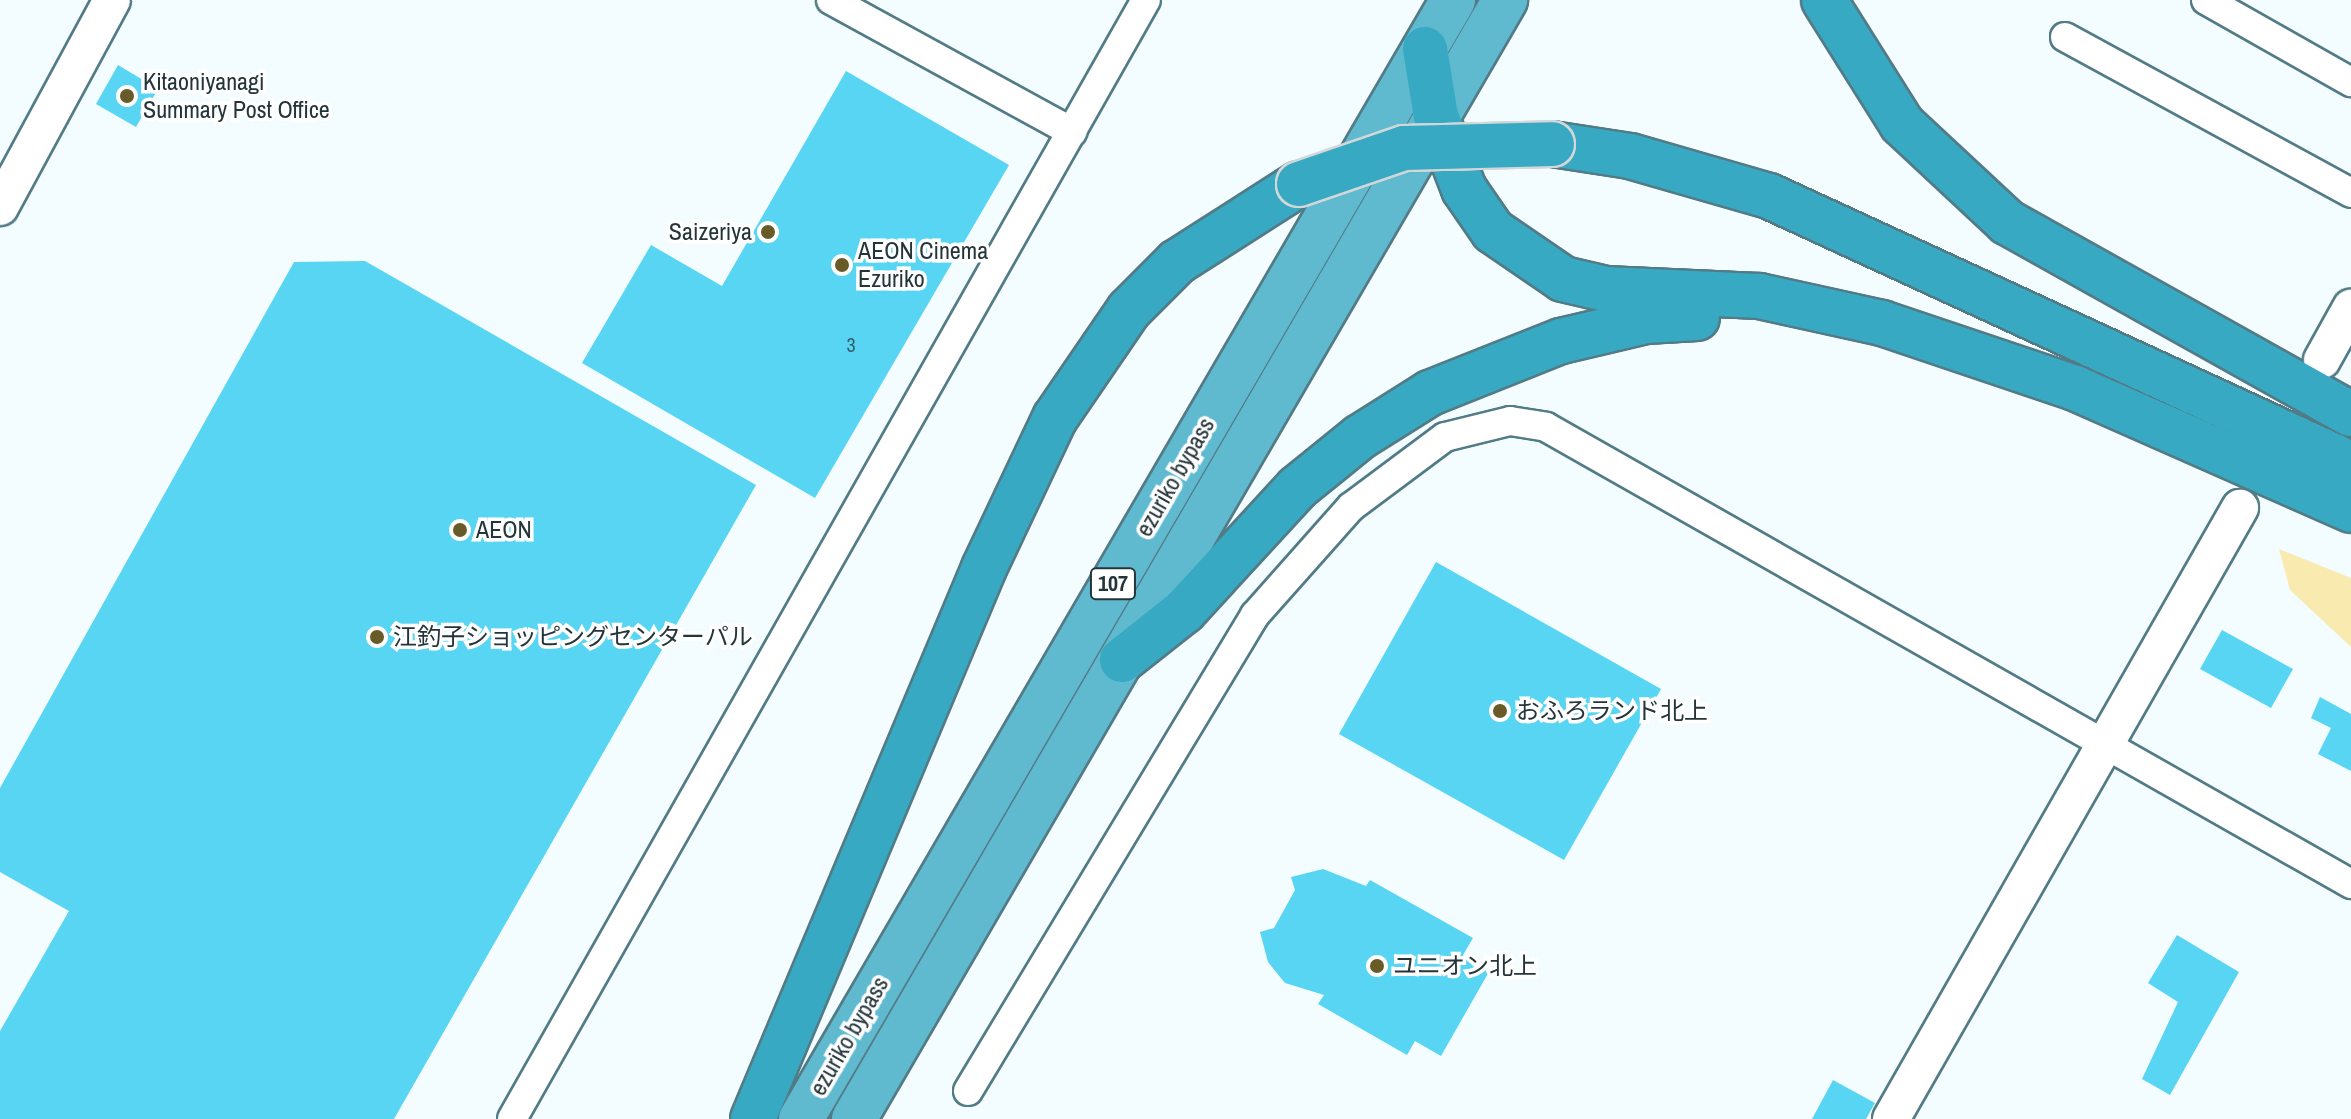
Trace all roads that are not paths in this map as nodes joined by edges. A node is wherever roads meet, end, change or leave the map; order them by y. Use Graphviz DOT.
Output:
graph roads {
  1 [pos="112,0"];
  2 [pos="831,0"];
  3 [pos="1146,0"];
  4 [pos="1453,0"];
  5 [pos="1505,0"];
  6 [pos="1824,0"];
  7 [pos="2206,0"];
  8 [pos="2065,37"];
  9 [pos="1425,49"];
  10 [pos="2351,82"];
  11 [pos="1436,116"];
  12 [pos="1072,132"];
  13 [pos="2351,193"];
  14 [pos="0,207"];
  15 [pos="1802,306"];
  16 [pos="2351,308"];
  17 [pos="2322,360"];
  18 [pos="2351,414"];
  19 [pos="2351,464"];
  20 [pos="2240,508"];
  21 [pos="2351,510"];
  22 [pos="1122,660"];
  23 [pos="2102,745"];
  24 [pos="2351,884"];
  25 [pos="968,1091"];
  26 [pos="512,1119"];
  27 [pos="753,1119"];
  28 [pos="801,1119"];
  29 [pos="854,1119"];
  30 [pos="1891,1119"];
  1 -- 14 [label="street"];
  2 -- 12 [label="street"];
  3 -- 12 [label="street"];
  4 -- 9 [label="highway, ezuriko bypass / 107"];
  5 -- 11 [label="highway, ezuriko bypass / 107"];
  6 -- 18 [label="highway"];
  7 -- 10 [label="street"];
  8 -- 13 [label="street"];
  9 -- 11 [label="highway"];
  9 -- 28 [label="highway, ezuriko bypass / 107"];
  11 -- 15 [label="highway"];
  11 -- 22 [label="highway, ezuriko bypass / 107"];
  12 -- 26 [label="street"];
  15 -- 21 [label="highway"];
  15 -- 22 [label="highway"];
  16 -- 17 [label="street"];
  19 -- 27 [label="highway, bridge"];
  20 -- 23 [label="street"];
  22 -- 29 [label="highway, ezuriko bypass / 107"];
  23 -- 24 [label="street"];
  23 -- 25 [label="street"];
  23 -- 30 [label="street"];
}
